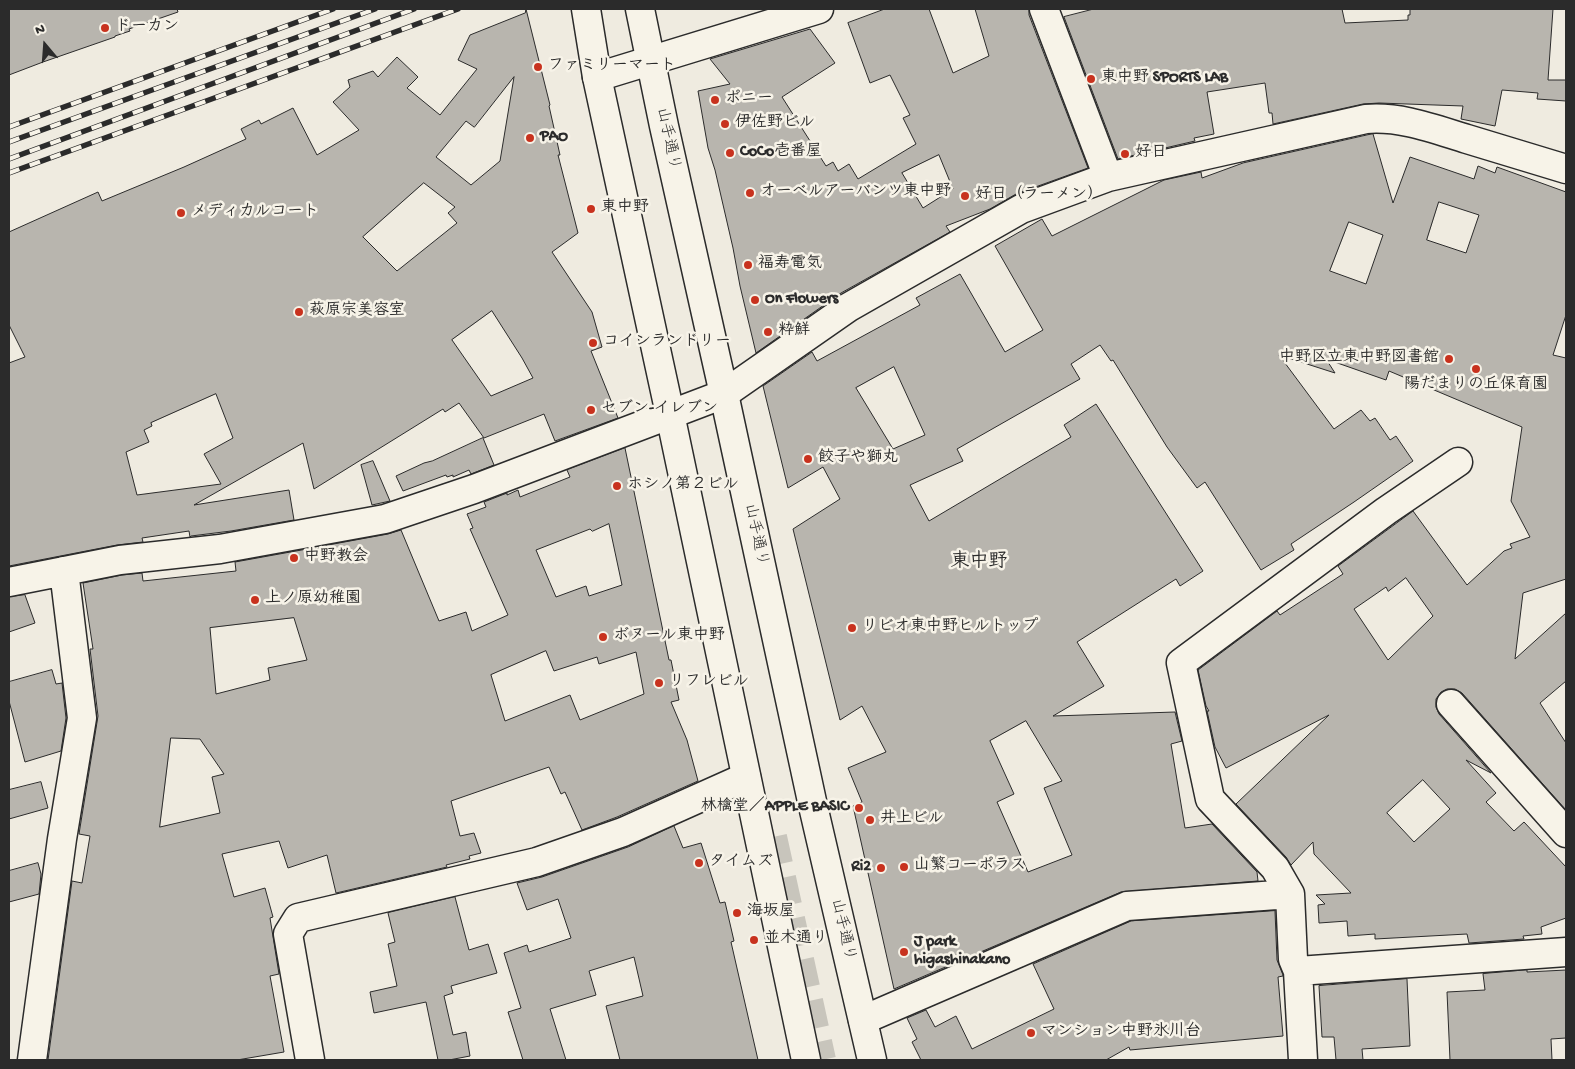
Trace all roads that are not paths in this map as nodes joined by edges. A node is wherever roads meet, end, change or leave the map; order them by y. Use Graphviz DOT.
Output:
graph roads {
  1 [pos="586,9"];
  2 [pos="640,9"];
  3 [pos="820,9"];
  4 [pos="1044,9"];
  5 [pos="650,60"];
  6 [pos="597,77"];
  7 [pos="1566,169"];
  8 [pos="1108,178"];
  9 [pos="724,394"];
  10 [pos="670,414"];
  11 [pos="1458,462"];
  12 [pos="64,571"];
  13 [pos="9,582"];
  14 [pos="1451,704"];
  15 [pos="746,777"];
  16 [pos="1566,832"];
  17 [pos="1290,894"];
  18 [pos="1566,952"];
  19 [pos="1298,971"];
  20 [pos="863,1020"];
  21 [pos="32,1060"];
  22 [pos="310,1060"];
  23 [pos="806,1060"];
  24 [pos="872,1060"];
  25 [pos="1303,1060"];
  1 -- 6 [label="street"];
  2 -- 5 [label="street, 山手通り"];
  3 -- 5 [label="street"];
  4 -- 8 [label="street"];
  5 -- 6 [label="street"];
  5 -- 9 [label="street, 山手通り"];
  6 -- 10 [label="street"];
  7 -- 8 [label="street"];
  8 -- 9 [label="street"];
  9 -- 10 [label="street"];
  9 -- 20 [label="street, 山手通り"];
  10 -- 12 [label="street"];
  10 -- 15 [label="street"];
  11 -- 17 [label="street"];
  12 -- 13 [label="street"];
  12 -- 21 [label="street"];
  14 -- 16 [label="street"];
  15 -- 22 [label="street"];
  15 -- 23 [label="street"];
  17 -- 19 [label="street"];
  17 -- 20 [label="street"];
  18 -- 19 [label="street"];
  19 -- 25 [label="street"];
  20 -- 24 [label="street, 山手通り"];
}
